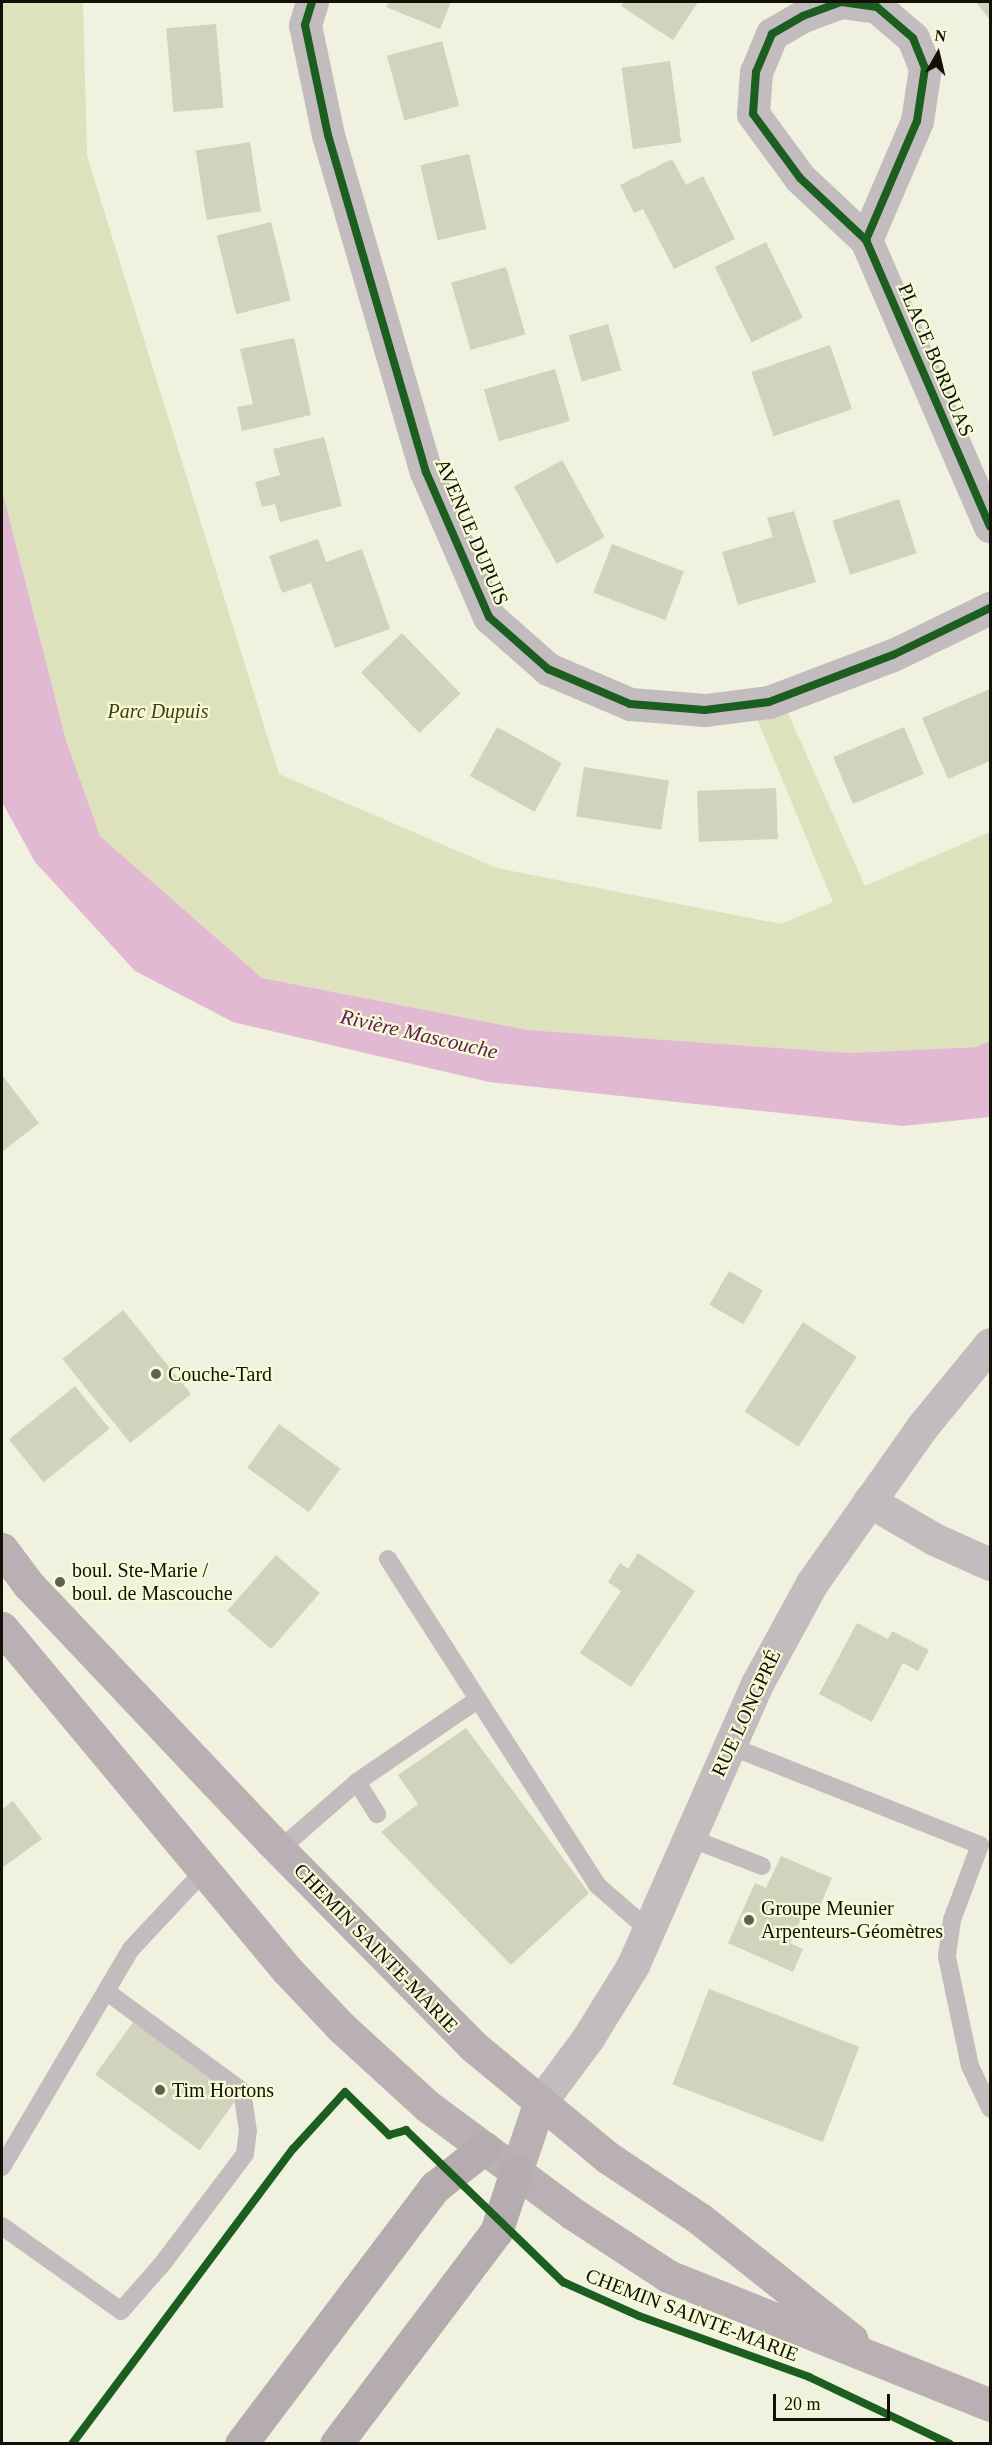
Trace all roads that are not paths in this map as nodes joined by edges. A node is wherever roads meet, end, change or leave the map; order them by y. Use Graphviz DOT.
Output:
graph roads {
  1 [pos="312,2"];
  2 [pos="866,240"];
  3 [pos="990,526"];
  4 [pos="990,608"];
  5 [pos="990,1344"];
  6 [pos="869,1501"];
  7 [pos="2,1549"];
  8 [pos="388,1559"];
  9 [pos="990,1564"];
  10 [pos="2,1628"];
  11 [pos="477,1700"];
  12 [pos="730,1746"];
  13 [pos="357,1782"];
  14 [pos="377,1814"];
  15 [pos="690,1838"];
  16 [pos="985,1846"];
  17 [pos="280,1849"];
  18 [pos="762,1866"];
  19 [pos="205,1870"];
  20 [pos="650,1932"];
  21 [pos="106,1992"];
  22 [pos="539,2104"];
  23 [pos="990,2108"];
  24 [pos="484,2148"];
  25 [pos="2,2168"];
  26 [pos="516,2172"];
  27 [pos="2,2226"];
  28 [pos="882,2363"];
  29 [pos="990,2405"];
  30 [pos="241,2444"];
  31 [pos="336,2444"];
  1 -- 4 [label="street, AVENUE DUPUIS"];
  2 -- 2 [label="street, PLACE BORDUAS"];
  2 -- 3 [label="street, PLACE BORDUAS"];
  5 -- 6 [label="street, RUE LONGPRÉ"];
  6 -- 9 [label="street"];
  6 -- 12 [label="street, RUE LONGPRÉ"];
  7 -- 17 [label="main road, CHEMIN SAINTE-MARIE"];
  8 -- 11 [label="lane"];
  10 -- 19 [label="main road, CHEMIN SAINTE-MARIE"];
  11 -- 13 [label="lane"];
  11 -- 20 [label="lane"];
  12 -- 15 [label="street, RUE LONGPRÉ"];
  12 -- 16 [label="lane"];
  13 -- 14 [label="lane"];
  13 -- 17 [label="lane"];
  15 -- 18 [label="lane"];
  15 -- 20 [label="street, RUE LONGPRÉ"];
  16 -- 23 [label="lane"];
  17 -- 22 [label="main road, CHEMIN SAINTE-MARIE"];
  19 -- 21 [label="lane"];
  19 -- 24 [label="main road, CHEMIN SAINTE-MARIE"];
  20 -- 22 [label="street, RUE LONGPRÉ"];
  21 -- 25 [label="lane"];
  21 -- 27 [label="lane"];
  22 -- 24 [label="main road, RUE LONGPRÉ"];
  22 -- 26 [label="main road, RUE LONGPRÉ"];
  22 -- 28 [label="main road, CHEMIN SAINTE-MARIE"];
  24 -- 26 [label="main road, CHEMIN SAINTE-MARIE"];
  24 -- 30 [label="highway"];
  26 -- 28 [label="main road, CHEMIN SAINTE-MARIE"];
  26 -- 31 [label="highway"];
  28 -- 29 [label="main road, CHEMIN SAINTE-MARIE"];
}
